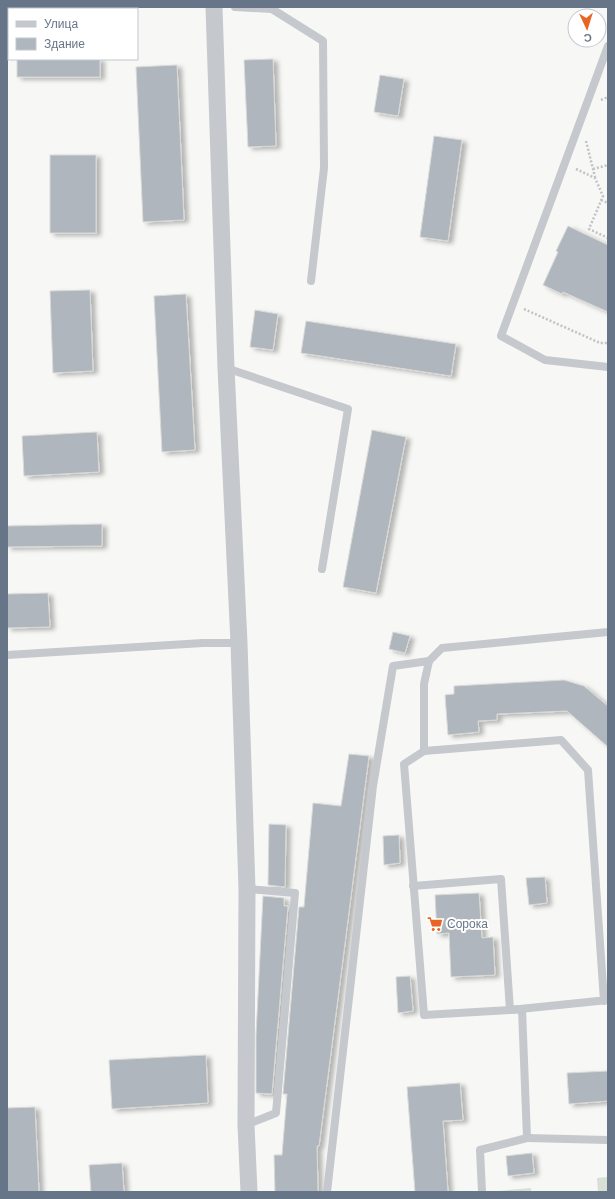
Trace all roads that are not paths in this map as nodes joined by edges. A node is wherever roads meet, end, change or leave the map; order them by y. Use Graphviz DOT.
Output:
graph roads {
  1 [pos="214,7"];
  2 [pos="235,7"];
  3 [pos="608,46"];
  4 [pos="311,281"];
  5 [pos="608,367"];
  6 [pos="226,368"];
  7 [pos="322,569"];
  8 [pos="608,632"];
  9 [pos="239,643"];
  10 [pos="7,655"];
  11 [pos="429,662"];
  12 [pos="424,751"];
  13 [pos="414,886"];
  14 [pos="247,889"];
  15 [pos="606,1000"];
  16 [pos="522,1009"];
  17 [pos="510,1010"];
  18 [pos="246,1125"];
  19 [pos="527,1138"];
  20 [pos="608,1140"];
  21 [pos="249,1192"];
  22 [pos="326,1192"];
  23 [pos="482,1192"];
  1 -- 6 [label="street"];
  2 -- 4 [label="lane"];
  3 -- 5 [label="lane"];
  6 -- 7 [label="lane"];
  6 -- 9 [label="street"];
  8 -- 11 [label="lane"];
  9 -- 10 [label="lane"];
  9 -- 14 [label="street"];
  11 -- 12 [label="lane"];
  11 -- 22 [label="lane"];
  12 -- 13 [label="lane"];
  12 -- 15 [label="lane"];
  13 -- 17 [label="lane"];
  13 -- 17 [label="lane"];
  14 -- 18 [label="street"];
  14 -- 18 [label="lane"];
  15 -- 16 [label="lane"];
  16 -- 17 [label="lane"];
  16 -- 19 [label="lane"];
  18 -- 21 [label="street"];
  19 -- 20 [label="lane"];
  19 -- 23 [label="lane"];
}
